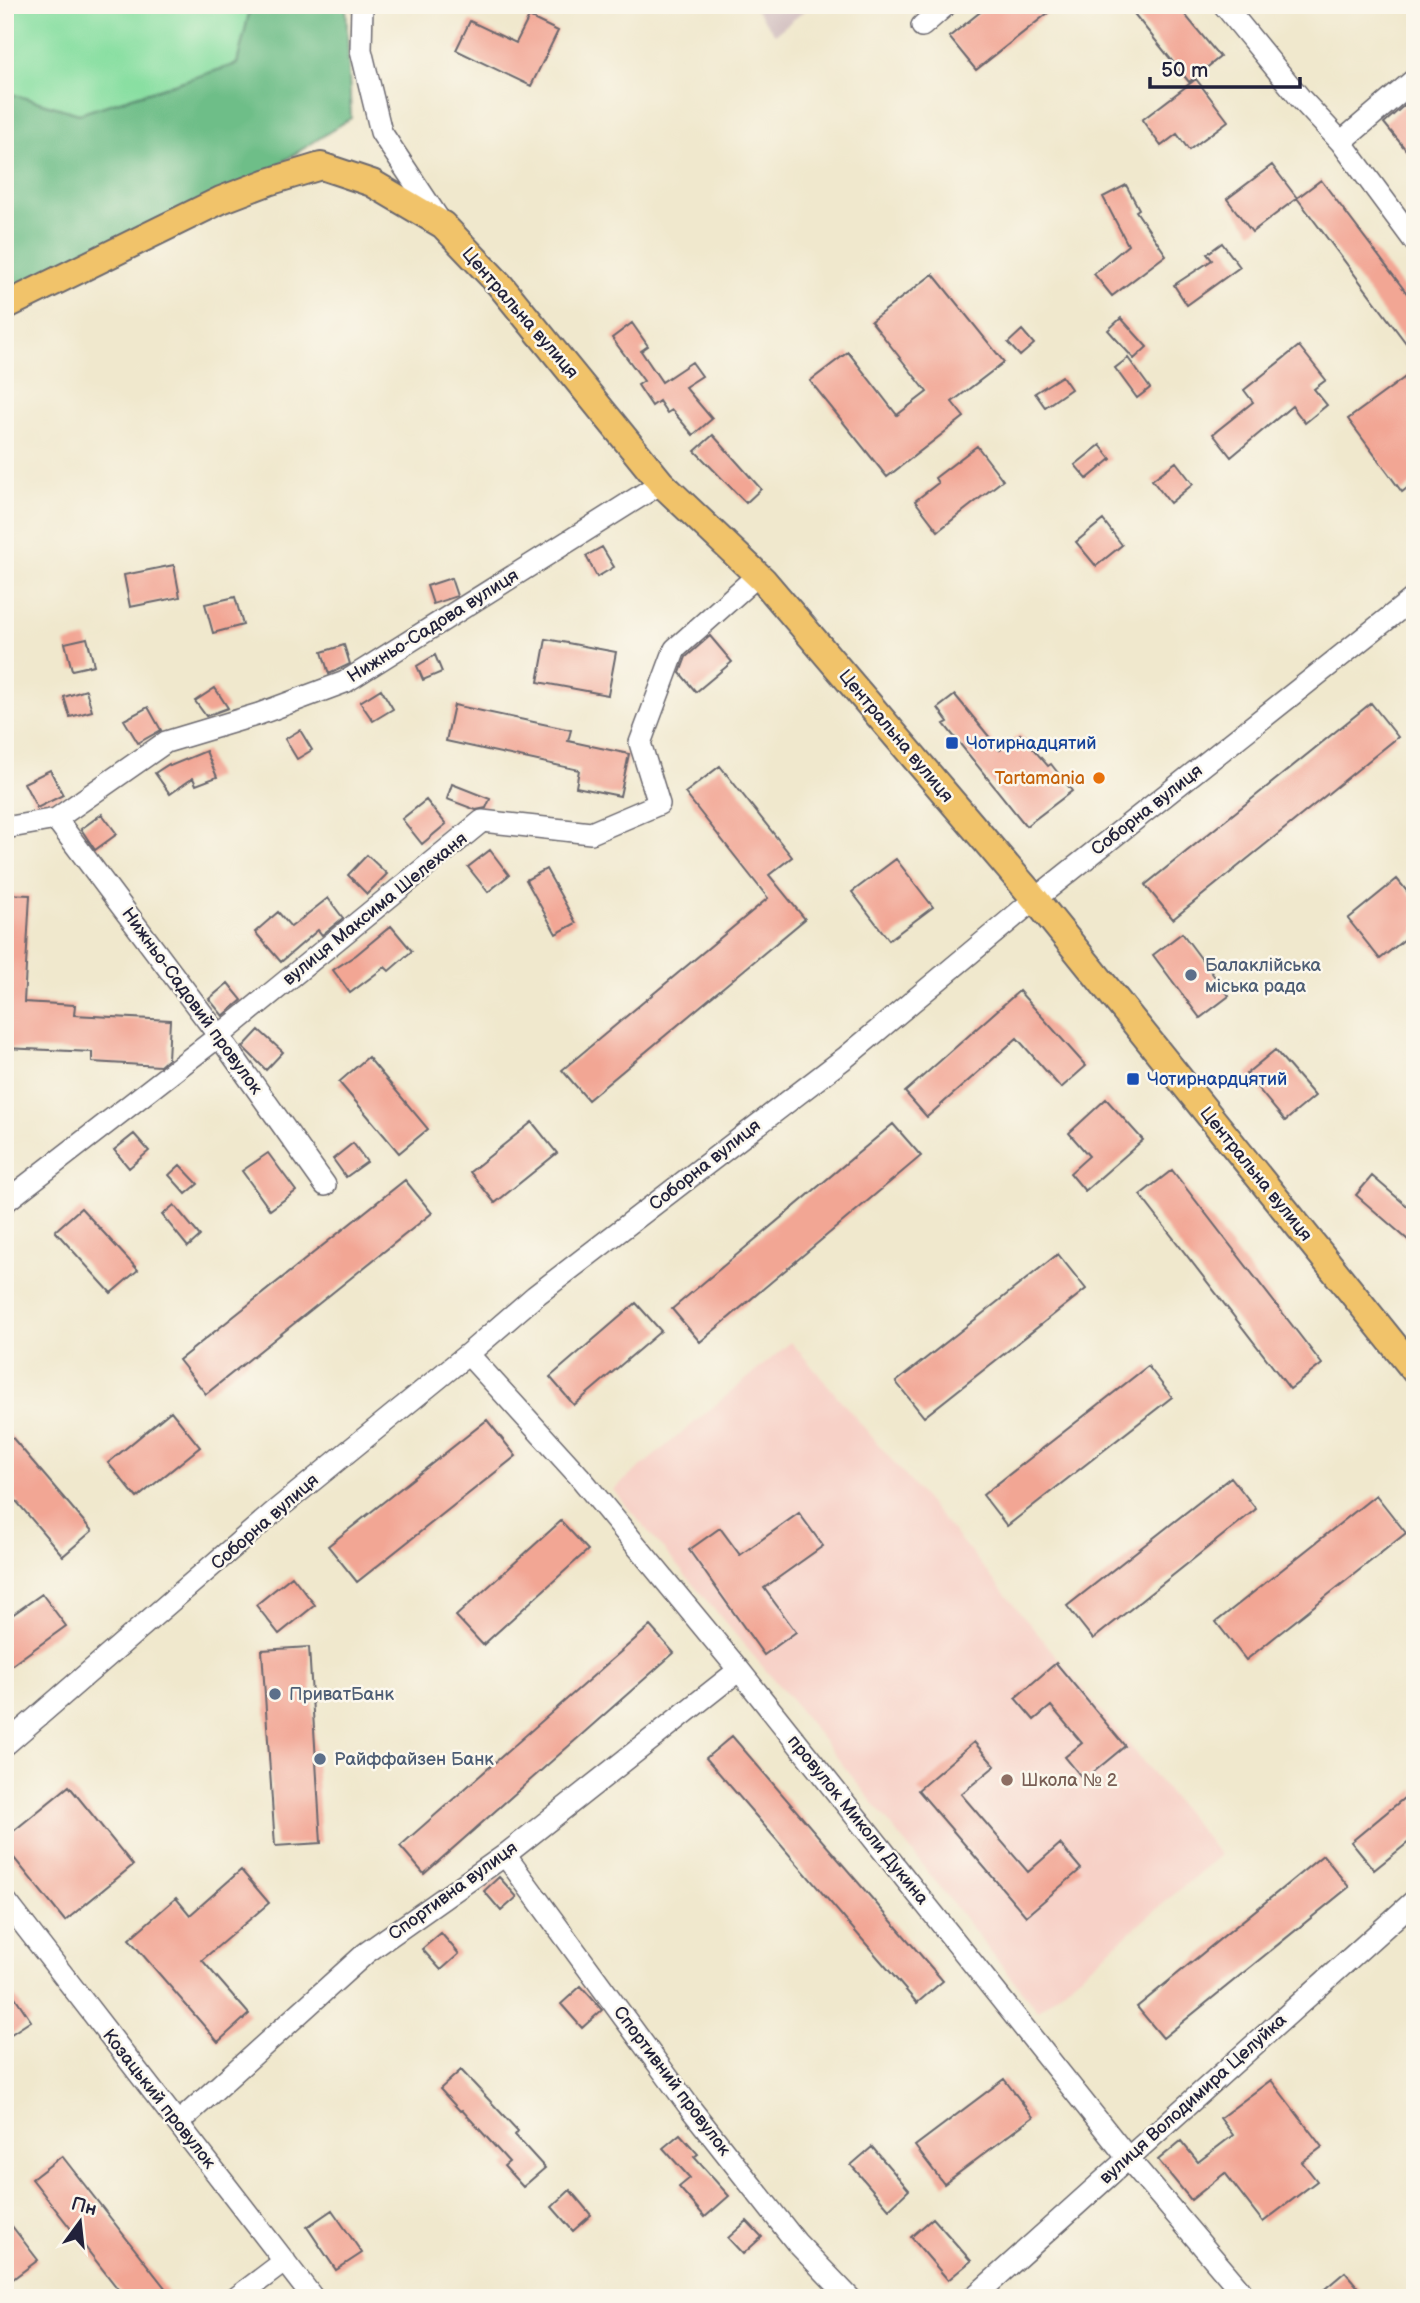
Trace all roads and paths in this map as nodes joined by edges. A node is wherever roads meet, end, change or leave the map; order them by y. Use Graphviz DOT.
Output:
graph roads {
  1 [pos="362,5"];
  2 [pos="946,5"];
  3 [pos="1224,5"];
  4 [pos="922,26"];
  5 [pos="1415,79"];
  6 [pos="1341,142"];
  7 [pos="443,225"];
  8 [pos="1415,242"];
  9 [pos="5,306"];
  10 [pos="661,483"];
  11 [pos="758,575"];
  12 [pos="1415,597"];
  13 [pos="56,819"];
  14 [pos="5,828"];
  15 [pos="1035,899"];
  16 [pos="219,1036"];
  17 [pos="325,1185"];
  18 [pos="5,1202"];
  19 [pos="468,1354"];
  20 [pos="1415,1371"];
  21 [pos="739,1670"];
  22 [pos="5,1745"];
  23 [pos="505,1855"];
  24 [pos="5,1900"];
  25 [pos="1415,1900"];
  26 [pos="178,2123"];
  27 [pos="1127,2157"];
  28 [pos="285,2261"];
  29 [pos="1241,2291"];
  30 [pos="236,2298"];
  31 [pos="313,2298"];
  32 [pos="850,2298"];
  33 [pos="972,2298"];
  1 -- 7 [label="street"];
  2 -- 4 [label="street"];
  3 -- 6 [label="street"];
  5 -- 6 [label="street"];
  6 -- 8 [label="street"];
  7 -- 9 [label="main road, Центральна вулиця"];
  7 -- 10 [label="main road, Центральна вулиця"];
  10 -- 11 [label="main road, Центральна вулиця"];
  10 -- 13 [label="street, Нижньо-Садова вулиця"];
  11 -- 15 [label="main road, Центральна вулиця"];
  11 -- 16 [label="street, вулиця Максима Шелеханя"];
  12 -- 15 [label="street, Соборна вулиця"];
  13 -- 14 [label="street, Нижньо-Садова вулиця"];
  13 -- 16 [label="street, Нижньо-Садовий провулок"];
  15 -- 19 [label="street, Соборна вулиця"];
  15 -- 20 [label="main road, Центральна вулиця"];
  16 -- 17 [label="street, Нижньо-Садовий провулок"];
  16 -- 18 [label="street, вулиця Максима Шелеханя"];
  19 -- 21 [label="street, провулок Миколи Дукина"];
  19 -- 22 [label="street, Соборна вулиця"];
  21 -- 23 [label="street, Спортивна вулиця"];
  21 -- 27 [label="street, провулок Миколи Дукина"];
  23 -- 26 [label="street, Спортивна вулиця"];
  23 -- 32 [label="street, Спортивний провулок"];
  24 -- 26 [label="street, Козацький провулок"];
  25 -- 27 [label="street, вулиця Володимира Целуйка"];
  26 -- 28 [label="street, Козацький провулок"];
  27 -- 29 [label="street, провулок Миколи Дукина"];
  27 -- 33 [label="street, вулиця Володимира Целуйка"];
  28 -- 30 [label="street"];
  28 -- 31 [label="street, Козацький провулок"];
}
